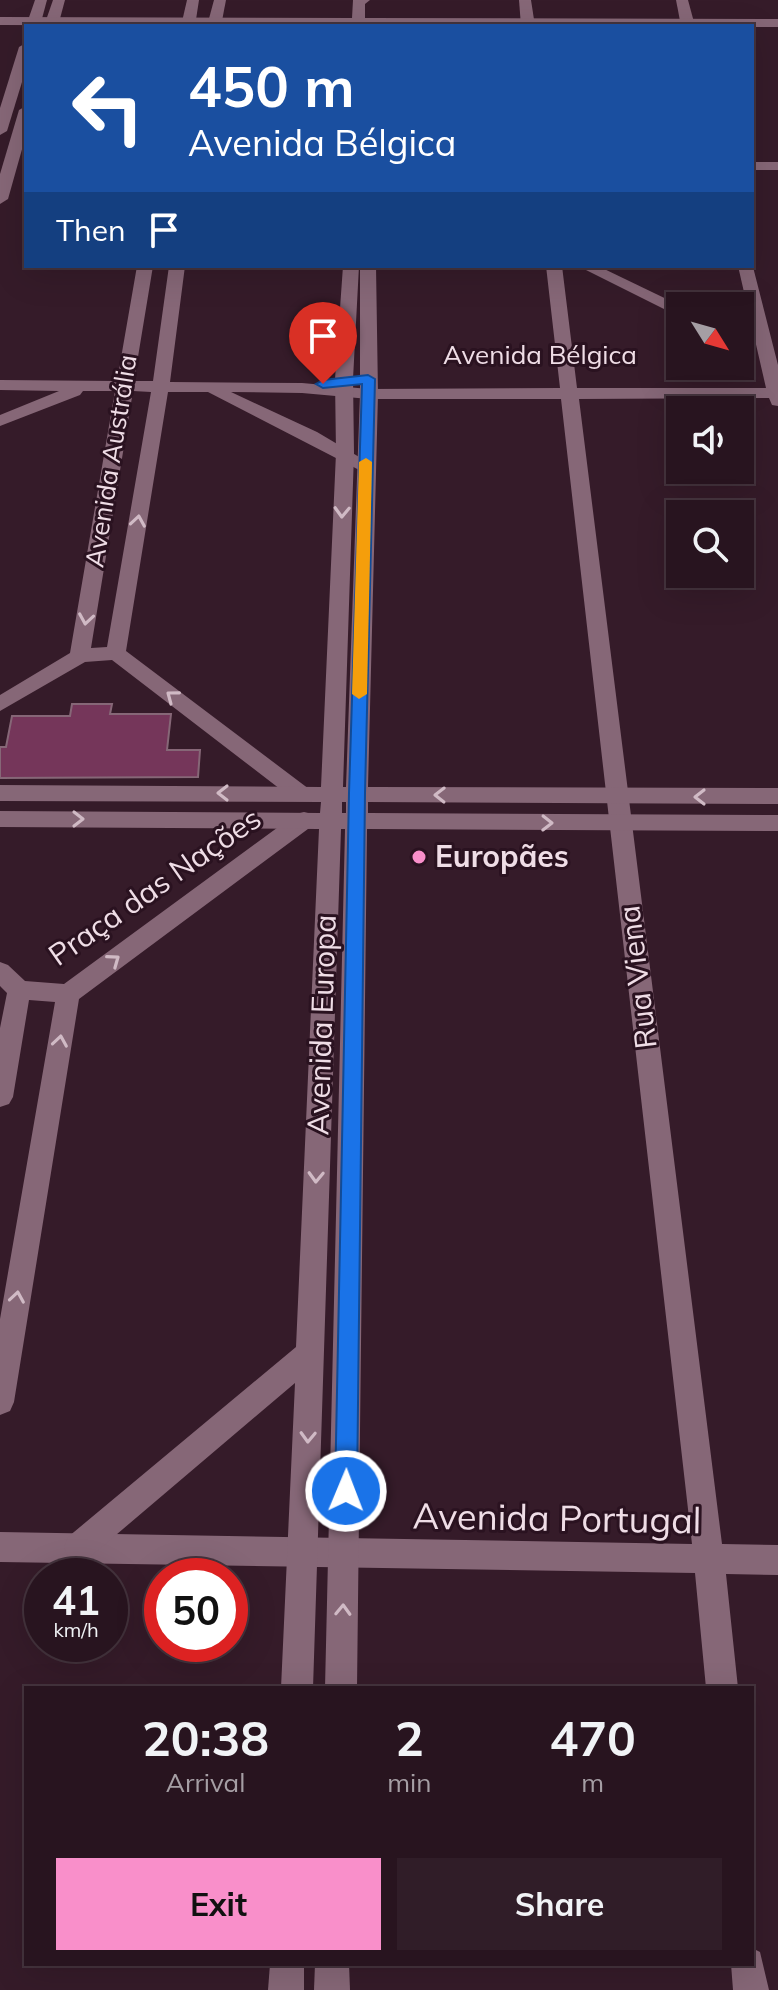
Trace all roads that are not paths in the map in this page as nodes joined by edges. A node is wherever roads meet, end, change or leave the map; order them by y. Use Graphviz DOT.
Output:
graph roads {
  1 [pos="41,0"];
  2 [pos="59,0"];
  3 [pos="193,0"];
  4 [pos="220,0"];
  5 [pos="364,0"];
  6 [pos="525,0"];
  7 [pos="682,0"];
  8 [pos="0,21"];
  9 [pos="52,23"];
  10 [pos="24,24"];
  11 [pos="31,24"];
  12 [pos="189,24"];
  13 [pos="215,24"];
  14 [pos="366,24"];
  15 [pos="528,24"];
  16 [pos="688,24"];
  17 [pos="24,25"];
  18 [pos="754,25"];
  19 [pos="778,26"];
  20 [pos="0,27"];
  21 [pos="754,28"];
  22 [pos="23,68"];
  23 [pos="24,117"];
  24 [pos="0,131"];
  25 [pos="754,166"];
  26 [pos="778,166"];
  27 [pos="9,167"];
  28 [pos="754,175"];
  29 [pos="778,175"];
  30 [pos="0,199"];
  31 [pos="145,268"];
  32 [pos="177,268"];
  33 [pos="351,268"];
  34 [pos="368,268"];
  35 [pos="554,268"];
  36 [pos="590,268"];
  37 [pos="746,268"];
  38 [pos="666,305"];
  39 [pos="754,348"];
  40 [pos="767,354"];
  41 [pos="0,385"];
  42 [pos="161,385"];
  43 [pos="88,386"];
  44 [pos="123,386"];
  45 [pos="203,386"];
  46 [pos="344,386"];
  47 [pos="368,386"];
  48 [pos="570,388"];
  49 [pos="776,390"];
  50 [pos="0,421"];
  51 [pos="345,453"];
  52 [pos="365,468"];
  53 [pos="116,653"];
  54 [pos="80,656"];
  55 [pos="0,704"];
  56 [pos="0,793"];
  57 [pos="151,793"];
  58 [pos="301,794"];
  59 [pos="778,796"];
  60 [pos="617,797"];
  61 [pos="336,809"];
  62 [pos="0,819"];
  63 [pos="145,819"];
  64 [pos="778,823"];
  65 [pos="619,824"];
  66 [pos="0,971"];
  67 [pos="19,990"];
  68 [pos="68,994"];
  69 [pos="0,1097"];
  70 [pos="310,1353"];
  71 [pos="0,1402"];
  72 [pos="0,1547"];
  73 [pos="79,1547"];
  74 [pos="301,1552"];
  75 [pos="345,1554"];
  76 [pos="709,1558"];
  77 [pos="778,1560"];
  78 [pos="297,1686"];
  79 [pos="341,1686"];
  80 [pos="722,1686"];
  81 [pos="287,1966"];
  82 [pos="332,1966"];
  83 [pos="748,1966"];
  84 [pos="286,1990"];
  85 [pos="332,1990"];
  86 [pos="751,1990"];
  1 -- 11 [label="street"];
  2 -- 9 [label="street"];
  3 -- 12 [label="street"];
  4 -- 13 [label="street"];
  5 -- 14 [label="street"];
  6 -- 15 [label="street"];
  7 -- 16 [label="street"];
  8 -- 10 [label="street"];
  9 -- 12 [label="street"];
  12 -- 13 [label="street"];
  13 -- 14 [label="street"];
  14 -- 15 [label="street"];
  15 -- 16 [label="street"];
  17 -- 20 [label="street"];
  18 -- 19 [label="street"];
  19 -- 21 [label="street"];
  22 -- 24 [label="street"];
  23 -- 27 [label="street"];
  25 -- 26 [label="street"];
  27 -- 30 [label="street"];
  28 -- 29 [label="street"];
  31 -- 44 [label="street, Avenida Austrália"];
  32 -- 42 [label="street, Avenida Austrália"];
  33 -- 46 [label="street, Avenida Europa"];
  34 -- 47 [label="street, Avenida Europa"];
  35 -- 48 [label="street, Rua Viena"];
  36 -- 38 [label="street"];
  37 -- 40 [label="street"];
  39 -- 40 [label="street"];
  40 -- 49 [label="street"];
  41 -- 43 [label="street, Avenida Bélgica"];
  42 -- 44 [label="street, Avenida Bélgica"];
  42 -- 45 [label="street, Avenida Bélgica"];
  53 -- 42 [label="street, Avenida Austrália, one-way"];
  43 -- 44 [label="street, Avenida Bélgica"];
  43 -- 50 [label="street"];
  44 -- 54 [label="street, Avenida Austrália, one-way"];
  45 -- 46 [label="street, Avenida Bélgica"];
  45 -- 51 [label="street"];
  46 -- 47 [label="street, Avenida Bélgica"];
  46 -- 51 [label="street, Avenida Europa"];
  47 -- 48 [label="street, Avenida Bélgica"];
  47 -- 52 [label="street, Avenida Europa"];
  48 -- 49 [label="street, Avenida Bélgica"];
  48 -- 60 [label="street, Rua Viena"];
  51 -- 52 [label="street"];
  51 -- 61 [label="street, Avenida Europa, one-way"];
  52 -- 61 [label="street, Avenida Europa"];
  53 -- 54 [label="street"];
  58 -- 53 [label="street, Praça das Nações, one-way"];
  54 -- 55 [label="street"];
  56 -- 57 [label="street"];
  58 -- 57 [label="street, one-way"];
  57 -- 63 [label="street"];
  58 -- 61 [label="street"];
  59 -- 60 [label="street, one-way"];
  60 -- 61 [label="street, one-way"];
  60 -- 65 [label="street, Rua Viena"];
  61 -- 63 [label="street"];
  61 -- 65 [label="street, one-way"];
  68 -- 61 [label="street, Praça das Nações, one-way"];
  61 -- 70 [label="street, Avenida Europa, one-way"];
  61 -- 75 [label="street, Avenida Europa"];
  62 -- 63 [label="street, one-way"];
  64 -- 65 [label="street"];
  65 -- 76 [label="street, Rua Viena"];
  66 -- 67 [label="street"];
  67 -- 68 [label="street, Praça das Nações"];
  67 -- 69 [label="street"];
  71 -- 68 [label="street, one-way"];
  70 -- 73 [label="street"];
  70 -- 74 [label="street, Avenida Europa, one-way"];
  72 -- 73 [label="street, Avenida Portugal"];
  73 -- 74 [label="street, Avenida Portugal"];
  74 -- 75 [label="street, Avenida Portugal"];
  74 -- 78 [label="street, Avenida Europa"];
  75 -- 76 [label="street, Avenida Portugal"];
  79 -- 75 [label="street, Avenida Europa, one-way"];
  76 -- 77 [label="street, Avenida Portugal"];
  76 -- 80 [label="street, Rua Viena"];
  81 -- 84 [label="street"];
  82 -- 85 [label="street"];
  83 -- 86 [label="street"];
}
